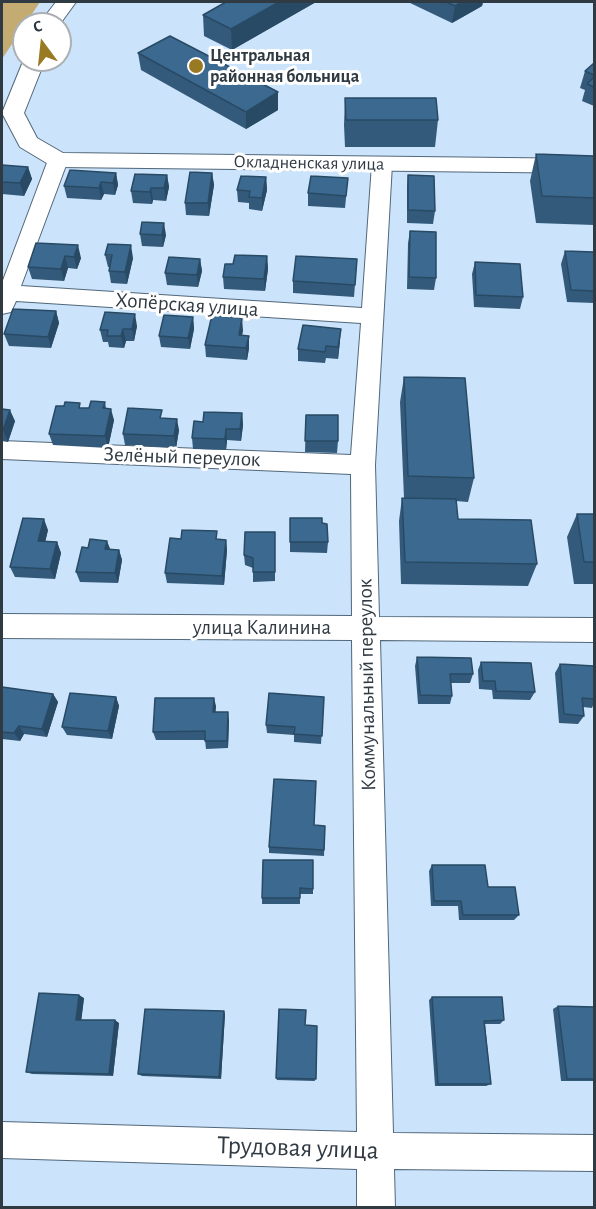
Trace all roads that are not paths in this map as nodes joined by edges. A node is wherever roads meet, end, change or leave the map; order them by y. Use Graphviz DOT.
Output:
graph roads {
  1 [pos="29,72"];
  2 [pos="58,160"];
  3 [pos="382,164"];
  4 [pos="594,166"];
  5 [pos="4,300"];
  6 [pos="374,316"];
  7 [pos="2,450"];
  8 [pos="363,465"];
  9 [pos="2,626"];
  10 [pos="366,629"];
  11 [pos="594,630"];
  12 [pos="2,1140"];
  13 [pos="375,1151"];
  14 [pos="594,1153"];
  15 [pos="376,1208"];
  1 -- 2 [label="main road"];
  2 -- 3 [label="main road, Окладненская улица"];
  2 -- 5 [label="street"];
  3 -- 4 [label="main road, Окладненская улица"];
  3 -- 6 [label="street, Коммунальный переулок"];
  5 -- 6 [label="street, Хопёрская улица"];
  6 -- 8 [label="street, Коммунальный переулок"];
  7 -- 8 [label="street, Зелёный переулок"];
  8 -- 10 [label="street, Коммунальный переулок"];
  9 -- 10 [label="street, улица Калинина"];
  10 -- 11 [label="street, улица Калинина"];
  10 -- 13 [label="street, Коммунальный переулок"];
  12 -- 13 [label="street, Трудовая улица"];
  13 -- 14 [label="street, Трудовая улица"];
  13 -- 15 [label="street, Коммунальный переулок"];
}
